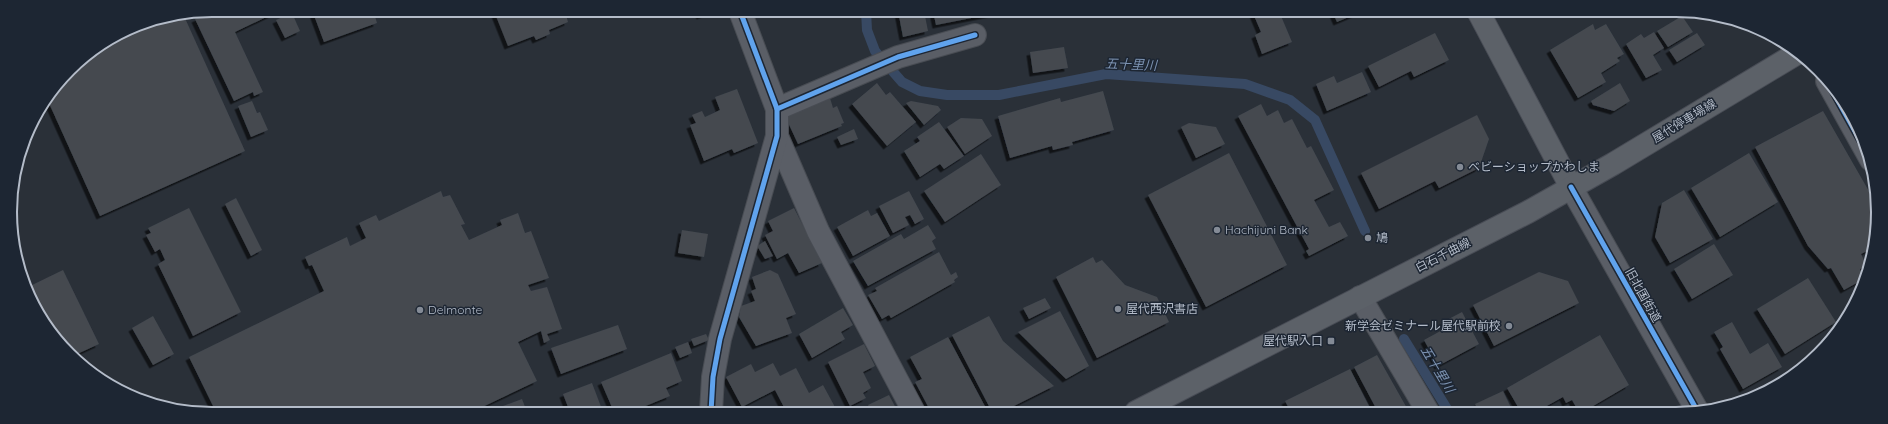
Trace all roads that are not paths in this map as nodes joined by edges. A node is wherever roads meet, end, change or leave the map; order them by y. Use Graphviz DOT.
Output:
graph roads {
  1 [pos="742,17"];
  2 [pos="1481,17"];
  3 [pos="975,35"];
  4 [pos="1793,56"];
  5 [pos="777,109"];
  6 [pos="777,136"];
  7 [pos="1572,187"];
  8 [pos="1360,297"];
  9 [pos="1695,406"];
  10 [pos="711,407"];
  11 [pos="911,407"];
  12 [pos="1146,407"];
  13 [pos="1425,407"];
  1 -- 5 [label="street"];
  2 -- 7 [label="main road"];
  3 -- 5 [label="street"];
  4 -- 7 [label="main road, 屋代停車場線"];
  5 -- 6 [label="street"];
  6 -- 10 [label="street"];
  6 -- 11 [label="street"];
  7 -- 8 [label="main road, 白石千曲線"];
  7 -- 9 [label="street, 旧北国街道"];
  8 -- 12 [label="main road, 白石千曲線"];
  8 -- 13 [label="street"];
}
